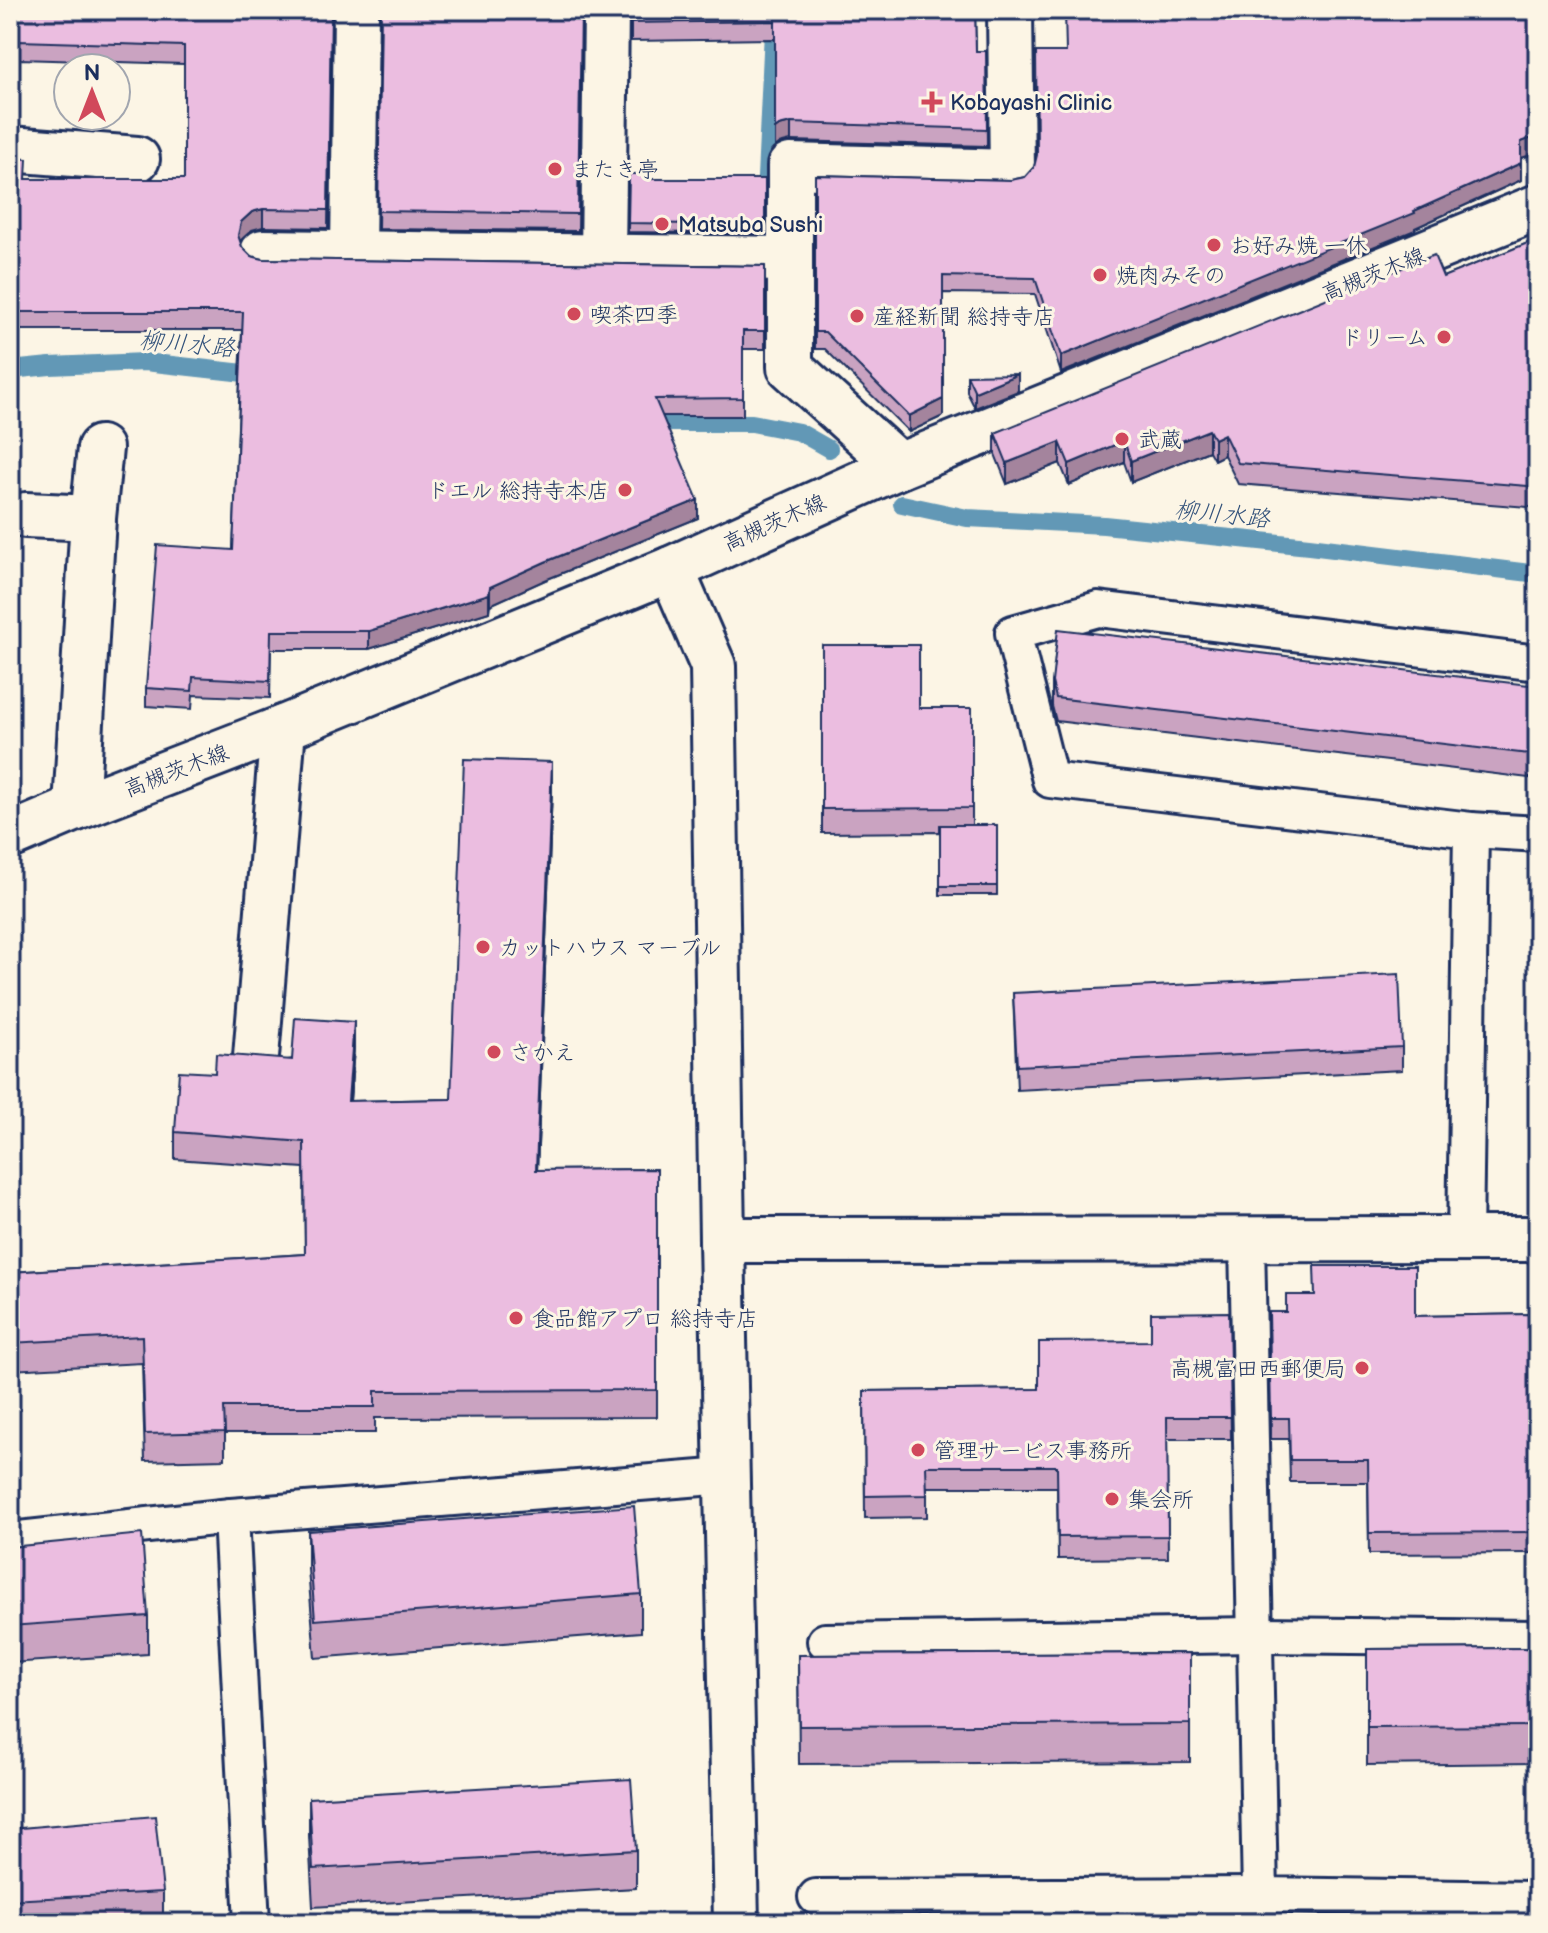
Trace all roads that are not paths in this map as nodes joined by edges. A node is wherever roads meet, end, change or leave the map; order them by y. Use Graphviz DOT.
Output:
graph roads {
  1 [pos="356,10"];
  2 [pos="606,10"];
  3 [pos="1010,10"];
  4 [pos="10,149"];
  5 [pos="137,159"];
  6 [pos="1538,207"];
  7 [pos="263,252"];
  8 [pos="353,253"];
  9 [pos="603,257"];
  10 [pos="790,259"];
  11 [pos="100,448"];
  12 [pos="899,466"];
  13 [pos="26,515"];
  14 [pos="93,518"];
  15 [pos="671,569"];
  16 [pos="1538,663"];
  17 [pos="283,728"];
  18 [pos="76,808"];
  19 [pos="1471,830"];
  20 [pos="1538,834"];
  21 [pos="10,836"];
  22 [pos="256,1057"];
  23 [pos="1465,1239"];
  24 [pos="1538,1239"];
  25 [pos="722,1240"];
  26 [pos="1247,1240"];
  27 [pos="726,1476"];
  28 [pos="231,1516"];
  29 [pos="10,1540"];
  30 [pos="1256,1635"];
  31 [pos="1538,1638"];
  32 [pos="825,1641"];
  33 [pos="1260,1895"];
  34 [pos="816,1897"];
  35 [pos="1538,1899"];
  36 [pos="252,1923"];
  37 [pos="736,1923"];
  1 -- 8 [label="street"];
  2 -- 9 [label="street"];
  3 -- 10 [label="street"];
  4 -- 5 [label="street"];
  6 -- 12 [label="street, 高槻茨木線"];
  7 -- 8 [label="street"];
  8 -- 9 [label="street"];
  9 -- 10 [label="street"];
  10 -- 12 [label="street"];
  11 -- 14 [label="street"];
  12 -- 15 [label="street, 高槻茨木線"];
  13 -- 14 [label="street"];
  14 -- 18 [label="street"];
  15 -- 17 [label="street, 高槻茨木線"];
  15 -- 25 [label="street"];
  16 -- 19 [label="lane"];
  17 -- 18 [label="street, 高槻茨木線"];
  17 -- 22 [label="street"];
  18 -- 21 [label="street, 高槻茨木線"];
  19 -- 20 [label="lane"];
  19 -- 23 [label="lane"];
  23 -- 24 [label="street"];
  23 -- 26 [label="street"];
  25 -- 26 [label="street"];
  25 -- 27 [label="street"];
  26 -- 30 [label="lane"];
  27 -- 28 [label="lane"];
  27 -- 37 [label="street"];
  28 -- 29 [label="lane"];
  28 -- 36 [label="lane"];
  30 -- 31 [label="lane"];
  30 -- 32 [label="lane"];
  30 -- 33 [label="lane"];
  33 -- 34 [label="lane"];
  33 -- 35 [label="lane"];
}
